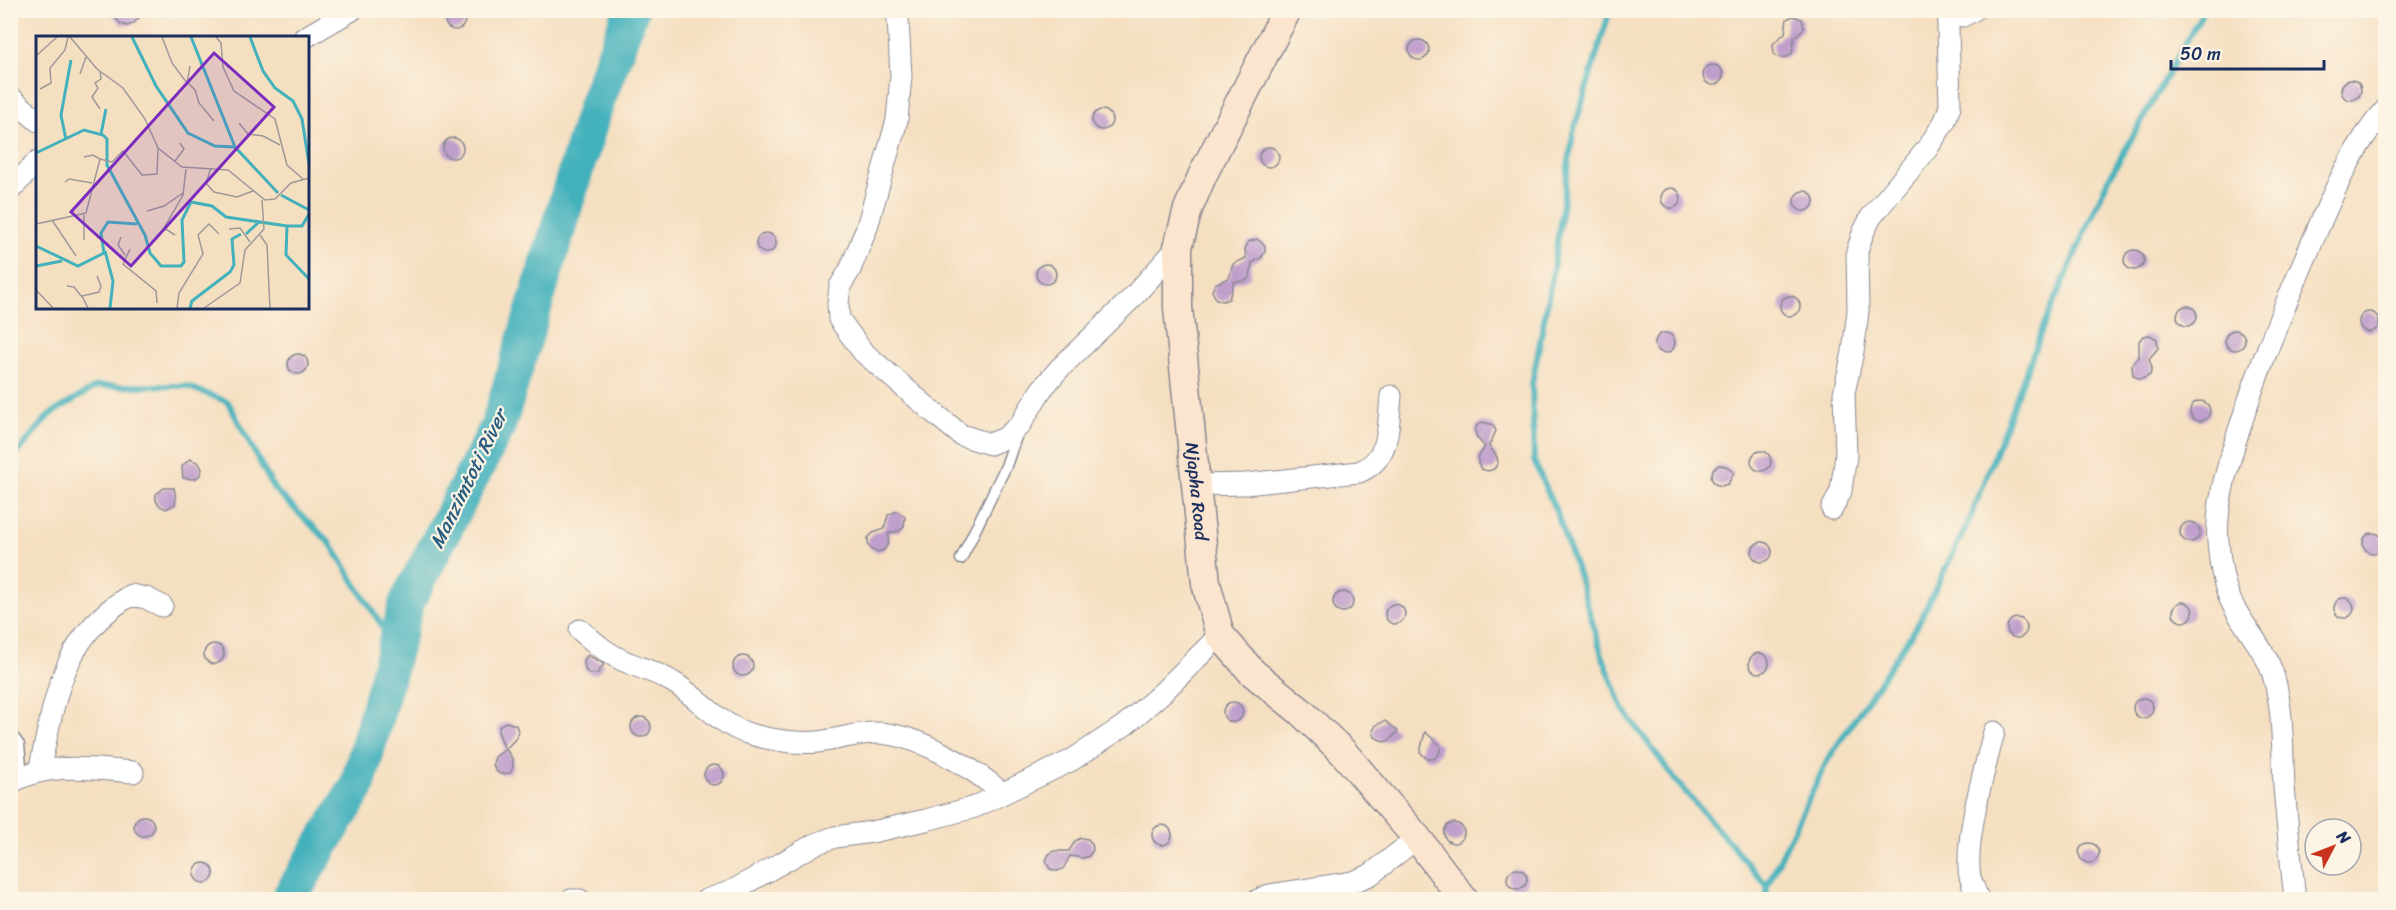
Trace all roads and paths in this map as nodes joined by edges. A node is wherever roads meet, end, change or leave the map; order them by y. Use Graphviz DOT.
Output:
graph roads {
  1 [pos="352,10"];
  2 [pos="895,10"];
  3 [pos="1287,10"];
  4 [pos="1974,10"];
  5 [pos="1947,12"];
  6 [pos="307,36"];
  7 [pos="10,97"];
  8 [pos="2385,110"];
  9 [pos="36,119"];
  10 [pos="36,163"];
  11 [pos="10,190"];
  12 [pos="1178,247"];
  13 [pos="1391,396"];
  14 [pos="1020,425"];
  15 [pos="1196,485"];
  16 [pos="1832,509"];
  17 [pos="961,559"];
  18 [pos="162,606"];
  19 [pos="580,630"];
  20 [pos="1220,635"];
  21 [pos="1994,732"];
  22 [pos="10,733"];
  23 [pos="133,772"];
  24 [pos="24,777"];
  25 [pos="1002,793"];
  26 [pos="1417,838"];
  27 [pos="571,900"];
  28 [pos="580,900"];
  29 [pos="706,900"];
  30 [pos="1258,900"];
  31 [pos="1464,900"];
  32 [pos="1979,900"];
  33 [pos="2295,900"];
  1 -- 6 [label="street"];
  2 -- 14 [label="street"];
  3 -- 12 [label="street, Njapha Road"];
  4 -- 5 [label="street"];
  5 -- 16 [label="street"];
  7 -- 9 [label="street"];
  8 -- 33 [label="street"];
  10 -- 11 [label="street"];
  12 -- 14 [label="street"];
  12 -- 15 [label="street, Njapha Road"];
  13 -- 15 [label="street"];
  14 -- 17 [label="lane"];
  15 -- 20 [label="street, Njapha Road"];
  18 -- 24 [label="street"];
  19 -- 25 [label="street"];
  20 -- 25 [label="street"];
  20 -- 26 [label="street, Njapha Road"];
  21 -- 32 [label="street"];
  22 -- 24 [label="lane"];
  23 -- 24 [label="street"];
  25 -- 29 [label="street"];
  26 -- 30 [label="street"];
  26 -- 31 [label="street, Njapha Road"];
  27 -- 28 [label="street"];
}
